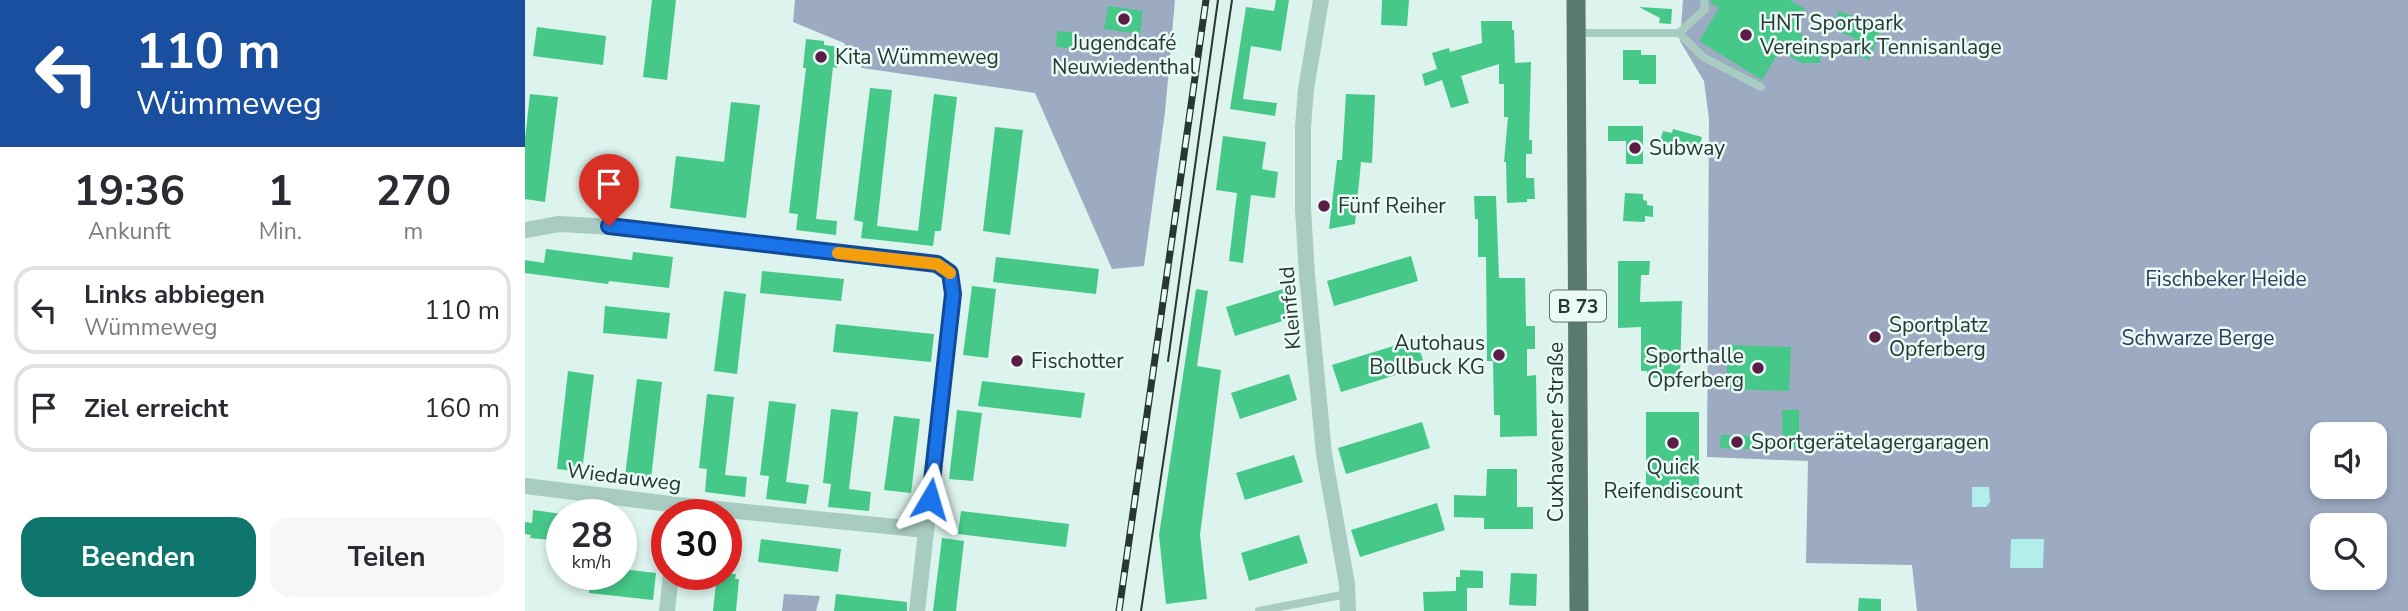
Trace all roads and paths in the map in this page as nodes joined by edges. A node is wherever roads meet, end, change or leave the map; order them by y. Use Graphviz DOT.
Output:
graph roads {
  1 [pos="1321,0"];
  2 [pos="1576,0"];
  3 [pos="1704,0"];
  4 [pos="1576,33"];
  5 [pos="1679,33"];
  6 [pos="1761,87"];
  7 [pos="525,230"];
  8 [pos="525,486"];
  9 [pos="651,506"];
  10 [pos="742,515"];
  11 [pos="926,530"];
  12 [pos="669,590"];
  13 [pos="1348,603"];
  14 [pos="667,611"];
  15 [pos="917,611"];
  16 [pos="1259,611"];
  17 [pos="1580,611"];
  1 -- 13 [label="street, Kleinfeld"];
  2 -- 4 [label="main road, Cuxhavener Straße / B 73"];
  3 -- 5 [label="lane"];
  4 -- 5 [label="lane"];
  4 -- 17 [label="main road, Cuxhavener Straße / B 73"];
  5 -- 6 [label="lane"];
  7 -- 11 [label="street"];
  8 -- 9 [label="street, Wiedauweg"];
  10 -- 11 [label="street, Wiedauweg"];
  11 -- 15 [label="street"];
  12 -- 14 [label="street"];
  13 -- 16 [label="lane"];
}
